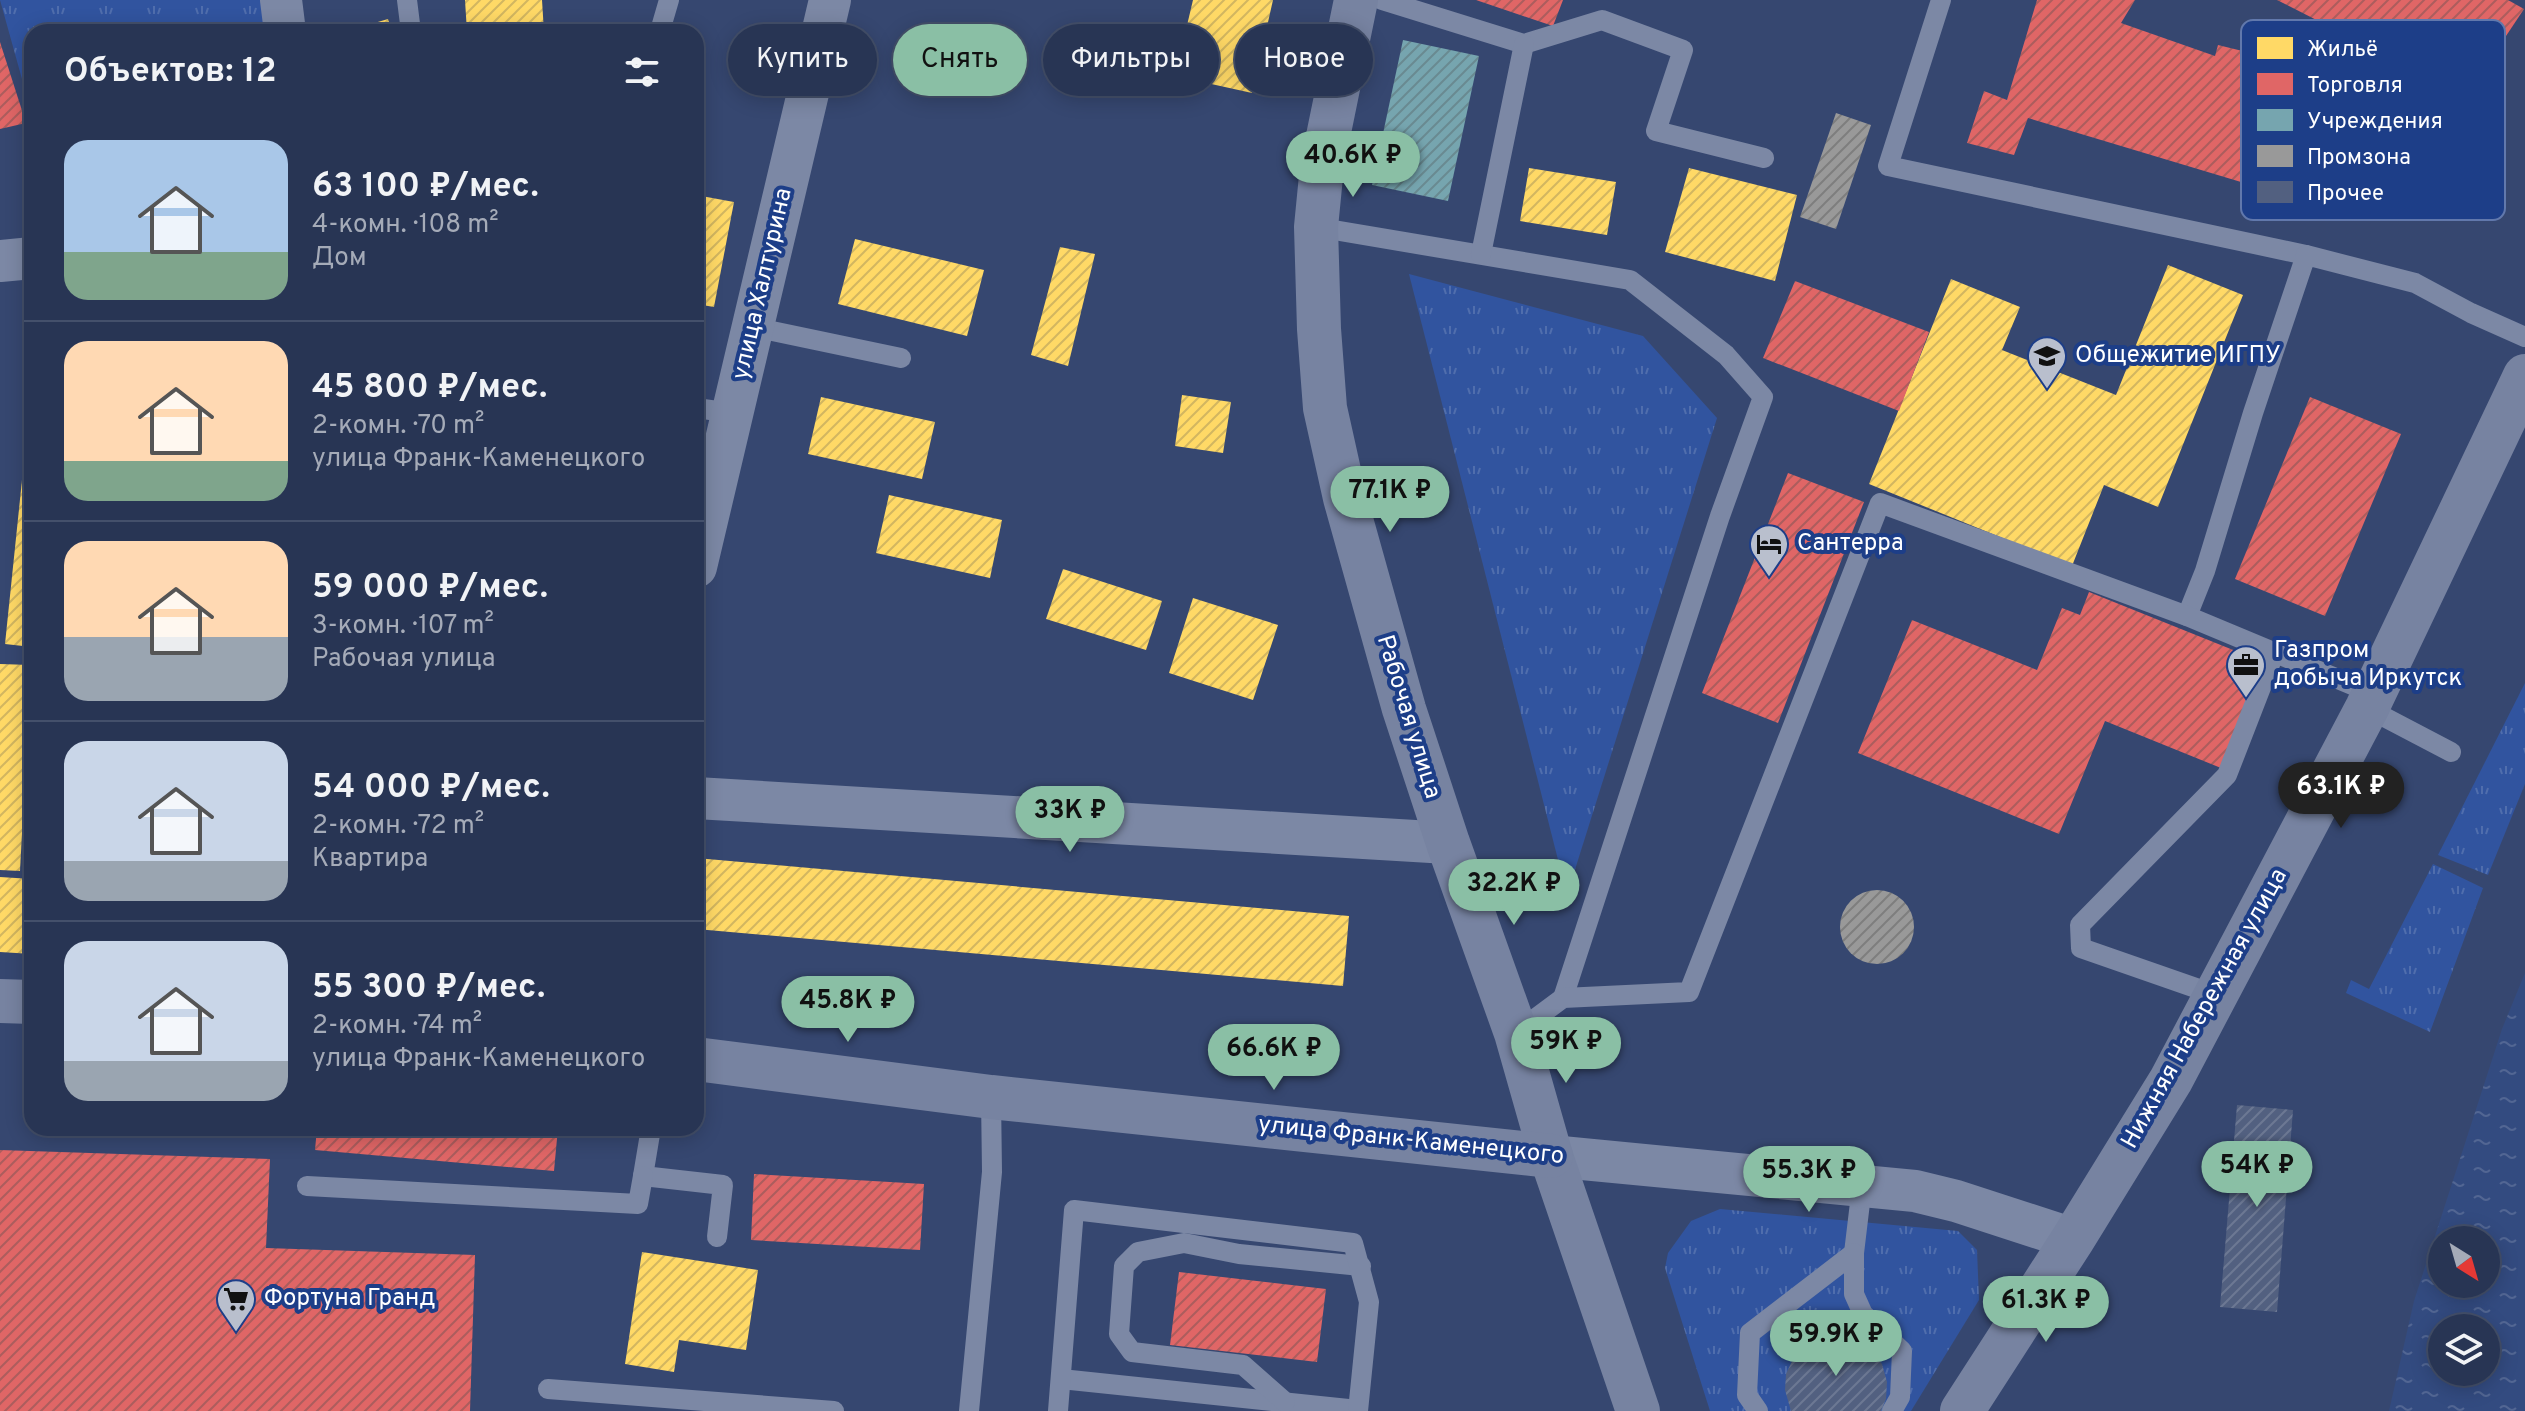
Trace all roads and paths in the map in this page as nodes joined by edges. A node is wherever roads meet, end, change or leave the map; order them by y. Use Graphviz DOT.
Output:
graph roads {
  1 [pos="281,0"];
  2 [pos="407,0"];
  3 [pos="669,0"];
  4 [pos="830,0"];
  5 [pos="1356,0"];
  6 [pos="1382,0"];
  7 [pos="1941,0"];
  8 [pos="284,24"];
  9 [pos="410,24"];
  10 [pos="662,24"];
  11 [pos="1524,44"];
  12 [pos="1764,158"];
  13 [pos="1316,227"];
  14 [pos="1481,254"];
  15 [pos="2306,255"];
  16 [pos="24,259"];
  17 [pos="0,261"];
  18 [pos="753,327"];
  19 [pos="2525,337"];
  20 [pos="901,358"];
  21 [pos="2525,376"];
  22 [pos="714,411"];
  23 [pos="704,498"];
  24 [pos="2187,616"];
  25 [pos="2274,654"];
  26 [pos="2370,701"];
  27 [pos="2451,752"];
  28 [pos="704,798"];
  29 [pos="1448,843"];
  30 [pos="2216,995"];
  31 [pos="1563,998"];
  32 [pos="0,1001"];
  33 [pos="24,1002"];
  34 [pos="1516,1033"];
  35 [pos="704,1060"];
  36 [pos="991,1097"];
  37 [pos="650,1136"];
  38 [pos="1551,1156"];
  39 [pos="643,1176"];
  40 [pos="307,1186"];
  41 [pos="1862,1186"];
  42 [pos="717,1237"];
  43 [pos="2073,1239"];
  44 [pos="1854,1253"];
  45 [pos="1361,1266"];
  46 [pos="1061,1379"];
  47 [pos="548,1389"];
  48 [pos="1285,1402"];
  49 [pos="1358,1410"];
  50 [pos="834,1411"];
  51 [pos="969,1411"];
  52 [pos="1058,1411"];
  53 [pos="1638,1411"];
  54 [pos="1758,1411"];
  55 [pos="1892,1411"];
  56 [pos="1962,1411"];
  1 -- 8 [label="street"];
  2 -- 9 [label="lane"];
  3 -- 10 [label="lane"];
  4 -- 18 [label="street, улица Халтурина"];
  5 -- 13 [label="main road, Рабочая улица"];
  6 -- 11 [label="lane"];
  7 -- 15 [label="lane"];
  11 -- 12 [label="lane"];
  11 -- 14 [label="lane"];
  13 -- 14 [label="lane"];
  13 -- 29 [label="main road, Рабочая улица"];
  14 -- 31 [label="lane"];
  15 -- 19 [label="lane"];
  15 -- 24 [label="lane"];
  16 -- 17 [label="street"];
  18 -- 20 [label="lane"];
  18 -- 22 [label="street, улица Халтурина"];
  21 -- 26 [label="main road, Нижняя Набережная улица"];
  22 -- 23 [label="street, улица Халтурина"];
  24 -- 25 [label="lane"];
  24 -- 31 [label="lane"];
  25 -- 26 [label="lane"];
  25 -- 30 [label="lane"];
  26 -- 27 [label="lane"];
  26 -- 30 [label="main road, Нижняя Набережная улица"];
  28 -- 29 [label="street"];
  29 -- 34 [label="main road, Рабочая улица"];
  30 -- 43 [label="main road, Нижняя Набережная улица"];
  31 -- 34 [label="lane"];
  32 -- 33 [label="main road"];
  34 -- 38 [label="main road, Рабочая улица"];
  35 -- 36 [label="main road, улица Франк-Каменецкого"];
  36 -- 38 [label="main road, улица Франк-Каменецкого"];
  36 -- 51 [label="lane"];
  37 -- 39 [label="lane"];
  38 -- 41 [label="street, улица Франк-Каменецкого"];
  38 -- 53 [label="main road, Рабочая улица"];
  39 -- 40 [label="lane"];
  39 -- 42 [label="lane"];
  41 -- 43 [label="street, улица Франк-Каменецкого"];
  41 -- 44 [label="lane"];
  43 -- 56 [label="main road, Нижняя Набережная улица"];
  44 -- 54 [label="lane"];
  44 -- 55 [label="lane"];
  45 -- 46 [label="lane"];
  45 -- 48 [label="lane"];
  45 -- 49 [label="lane"];
  46 -- 48 [label="lane"];
  46 -- 52 [label="lane"];
  47 -- 50 [label="lane"];
  48 -- 49 [label="lane"];
}
